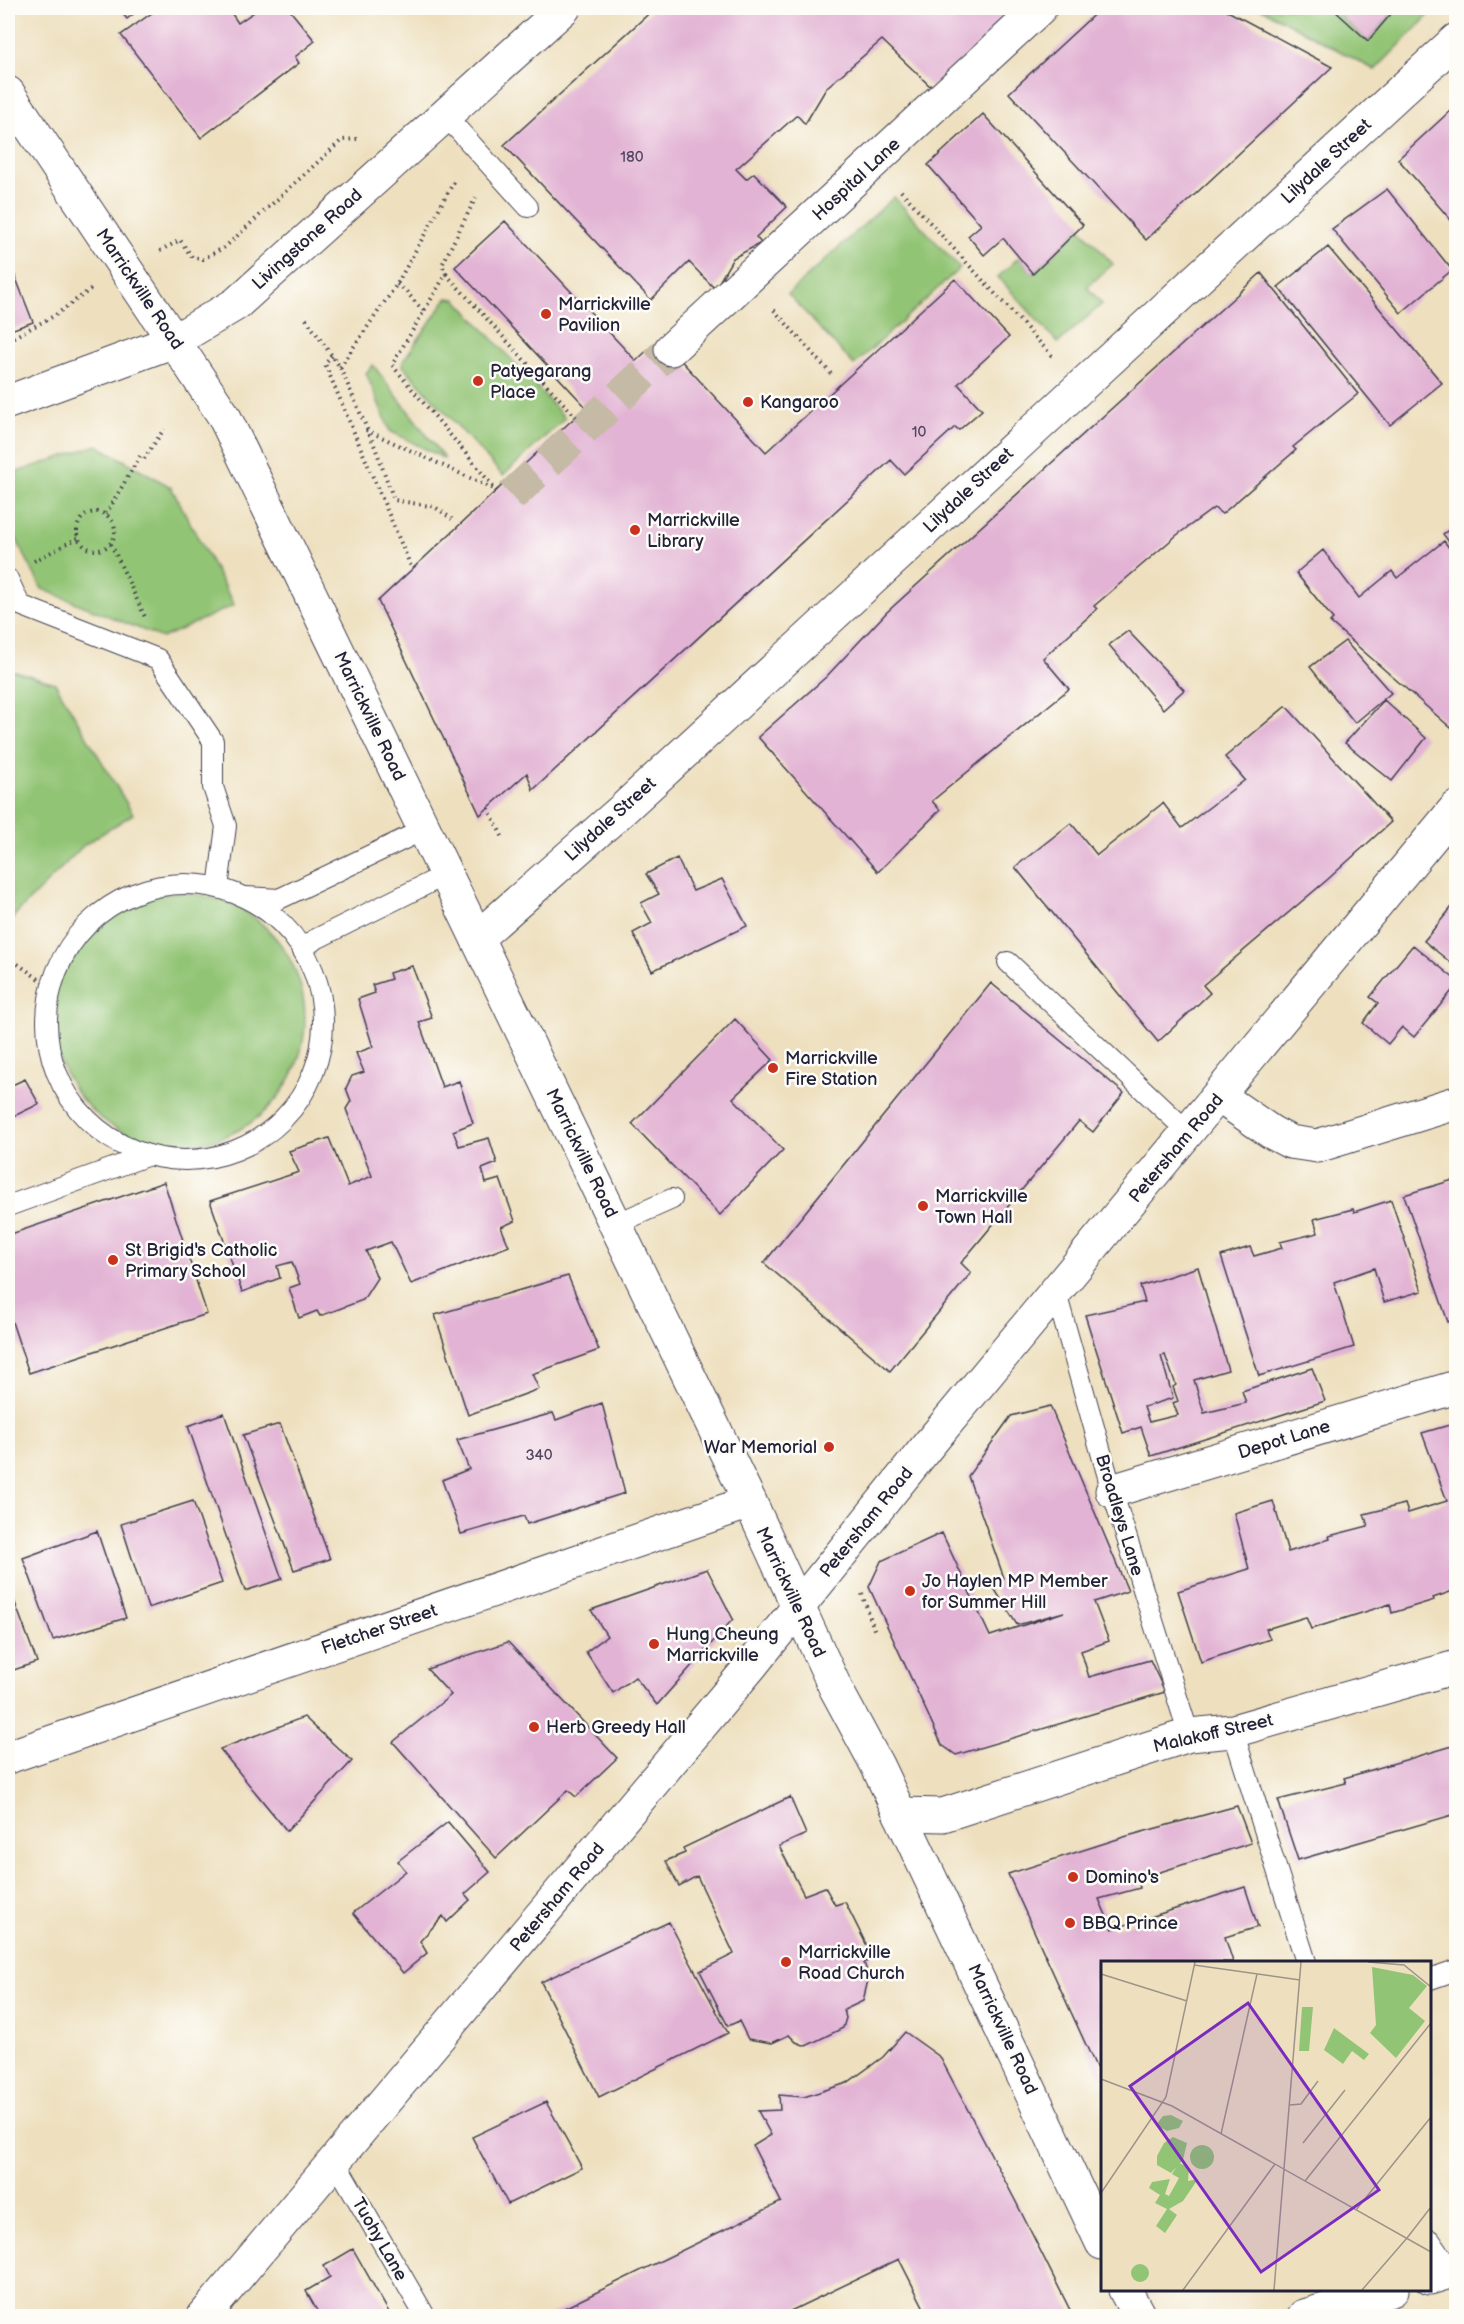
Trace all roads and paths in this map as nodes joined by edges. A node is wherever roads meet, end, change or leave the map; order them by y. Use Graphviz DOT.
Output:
graph roads {
  1 [pos="564,8"];
  2 [pos="1040,8"];
  3 [pos="1456,40"];
  4 [pos="8,93"];
  5 [pos="444,115"];
  6 [pos="342,140"];
  7 [pos="874,162"];
  8 [pos="461,170"];
  9 [pos="498,174"];
  10 [pos="528,207"];
  11 [pos="180,240"];
  12 [pos="446,274"];
  13 [pos="747,281"];
  14 [pos="397,284"];
  15 [pos="77,297"];
  16 [pos="424,311"];
  17 [pos="306,319"];
  18 [pos="8,340"];
  19 [pos="174,341"];
  20 [pos="671,349"];
  21 [pos="332,356"];
  22 [pos="340,367"];
  23 [pos="833,376"];
  24 [pos="1080,387"];
  25 [pos="8,402"];
  26 [pos="576,417"];
  27 [pos="164,429"];
  28 [pos="366,430"];
  29 [pos="106,514"];
  30 [pos="452,519"];
  31 [pos="78,538"];
  32 [pos="111,544"];
  33 [pos="28,564"];
  34 [pos="412,569"];
  35 [pos="8,579"];
  36 [pos="158,659"];
  37 [pos="488,808"];
  38 [pos="1456,808"];
  39 [pos="425,829"];
  40 [pos="504,840"];
  41 [pos="447,874"];
  42 [pos="218,888"];
  43 [pos="246,897"];
  44 [pos="477,938"];
  45 [pos="302,949"];
  46 [pos="8,957"];
  47 [pos="1008,962"];
  48 [pos="50,987"];
  49 [pos="1219,1096"];
  50 [pos="1456,1102"];
  51 [pos="1189,1133"];
  52 [pos="149,1155"];
  53 [pos="672,1199"];
  54 [pos="8,1206"];
  55 [pos="616,1224"];
  56 [pos="1056,1293"];
  57 [pos="1456,1387"];
  58 [pos="1112,1491"];
  59 [pos="750,1502"];
  60 [pos="861,1590"];
  61 [pos="797,1606"];
  62 [pos="875,1632"];
  63 [pos="1456,1666"];
  64 [pos="1233,1731"];
  65 [pos="1189,1735"];
  66 [pos="8,1756"];
  67 [pos="900,1814"];
  68 [pos="1306,1961"];
  69 [pos="1456,1970"];
  70 [pos="1431,1979"];
  71 [pos="335,2161"];
  72 [pos="1101,2241"];
  73 [pos="1431,2241"];
  74 [pos="1456,2268"];
  75 [pos="1431,2278"];
  76 [pos="1126,2291"];
  77 [pos="1385,2291"];
  78 [pos="204,2316"];
  79 [pos="424,2316"];
  80 [pos="1139,2316"];
  81 [pos="1304,2316"];
  1 -- 5 [label="street, Livingstone Road"];
  2 -- 7 [label="street, Hospital Lane"];
  3 -- 24 [label="street, Lilydale Street"];
  4 -- 19 [label="street, Marrickville Road"];
  5 -- 9 [label="lane"];
  5 -- 19 [label="street, Livingstone Road"];
  6 -- 11 [label="path"];
  7 -- 13 [label="street, Hospital Lane"];
  7 -- 24 [label="path"];
  8 -- 14 [label="path"];
  9 -- 10 [label="lane"];
  9 -- 12 [label="path"];
  12 -- 16 [label="path"];
  12 -- 26 [label="path"];
  13 -- 20 [label="street, Hospital Lane"];
  13 -- 23 [label="path"];
  14 -- 16 [label="path"];
  14 -- 22 [label="path"];
  15 -- 18 [label="path"];
  16 -- 28 [label="path"];
  17 -- 21 [label="path"];
  19 -- 25 [label="street, Livingstone Road"];
  19 -- 39 [label="street, Marrickville Road"];
  21 -- 22 [label="path"];
  21 -- 34 [label="path"];
  22 -- 28 [label="path"];
  24 -- 44 [label="street, Lilydale Street"];
  27 -- 29 [label="path"];
  28 -- 30 [label="path"];
  29 -- 31 [label="path"];
  29 -- 32 [label="path"];
  31 -- 32 [label="path"];
  31 -- 33 [label="path"];
  32 -- 36 [label="path"];
  35 -- 36 [label="lane"];
  36 -- 42 [label="lane"];
  37 -- 40 [label="path"];
  38 -- 49 [label="street, Petersham Road"];
  39 -- 41 [label="street, Marrickville Road"];
  39 -- 43 [label="lane"];
  41 -- 44 [label="street, Marrickville Road"];
  41 -- 45 [label="lane"];
  42 -- 43 [label="lane"];
  42 -- 48 [label="lane"];
  43 -- 45 [label="lane"];
  44 -- 55 [label="street, Marrickville Road"];
  45 -- 52 [label="lane"];
  46 -- 48 [label="path"];
  47 -- 51 [label="lane"];
  48 -- 52 [label="lane"];
  49 -- 50 [label="street"];
  49 -- 51 [label="street, Petersham Road"];
  51 -- 56 [label="street, Petersham Road"];
  52 -- 54 [label="lane"];
  53 -- 55 [label="lane"];
  55 -- 59 [label="street, Marrickville Road"];
  56 -- 58 [label="lane, Broadleys Lane"];
  56 -- 61 [label="street, Petersham Road"];
  57 -- 58 [label="street, Depot Lane"];
  58 -- 65 [label="lane, Broadleys Lane"];
  59 -- 61 [label="street, Marrickville Road"];
  59 -- 66 [label="street, Fletcher Street"];
  60 -- 62 [label="path"];
  61 -- 67 [label="street, Marrickville Road"];
  61 -- 71 [label="street, Petersham Road"];
  63 -- 64 [label="street, Malakoff Street"];
  64 -- 65 [label="street, Malakoff Street"];
  64 -- 68 [label="lane"];
  65 -- 67 [label="street, Malakoff Street"];
  67 -- 72 [label="street, Marrickville Road"];
  69 -- 70 [label="lane"];
  71 -- 78 [label="street, Petersham Road"];
  71 -- 79 [label="lane, Tuohy Lane"];
  73 -- 74 [label="lane"];
  74 -- 75 [label="street"];
  76 -- 80 [label="street"];
  77 -- 81 [label="street"];
}
